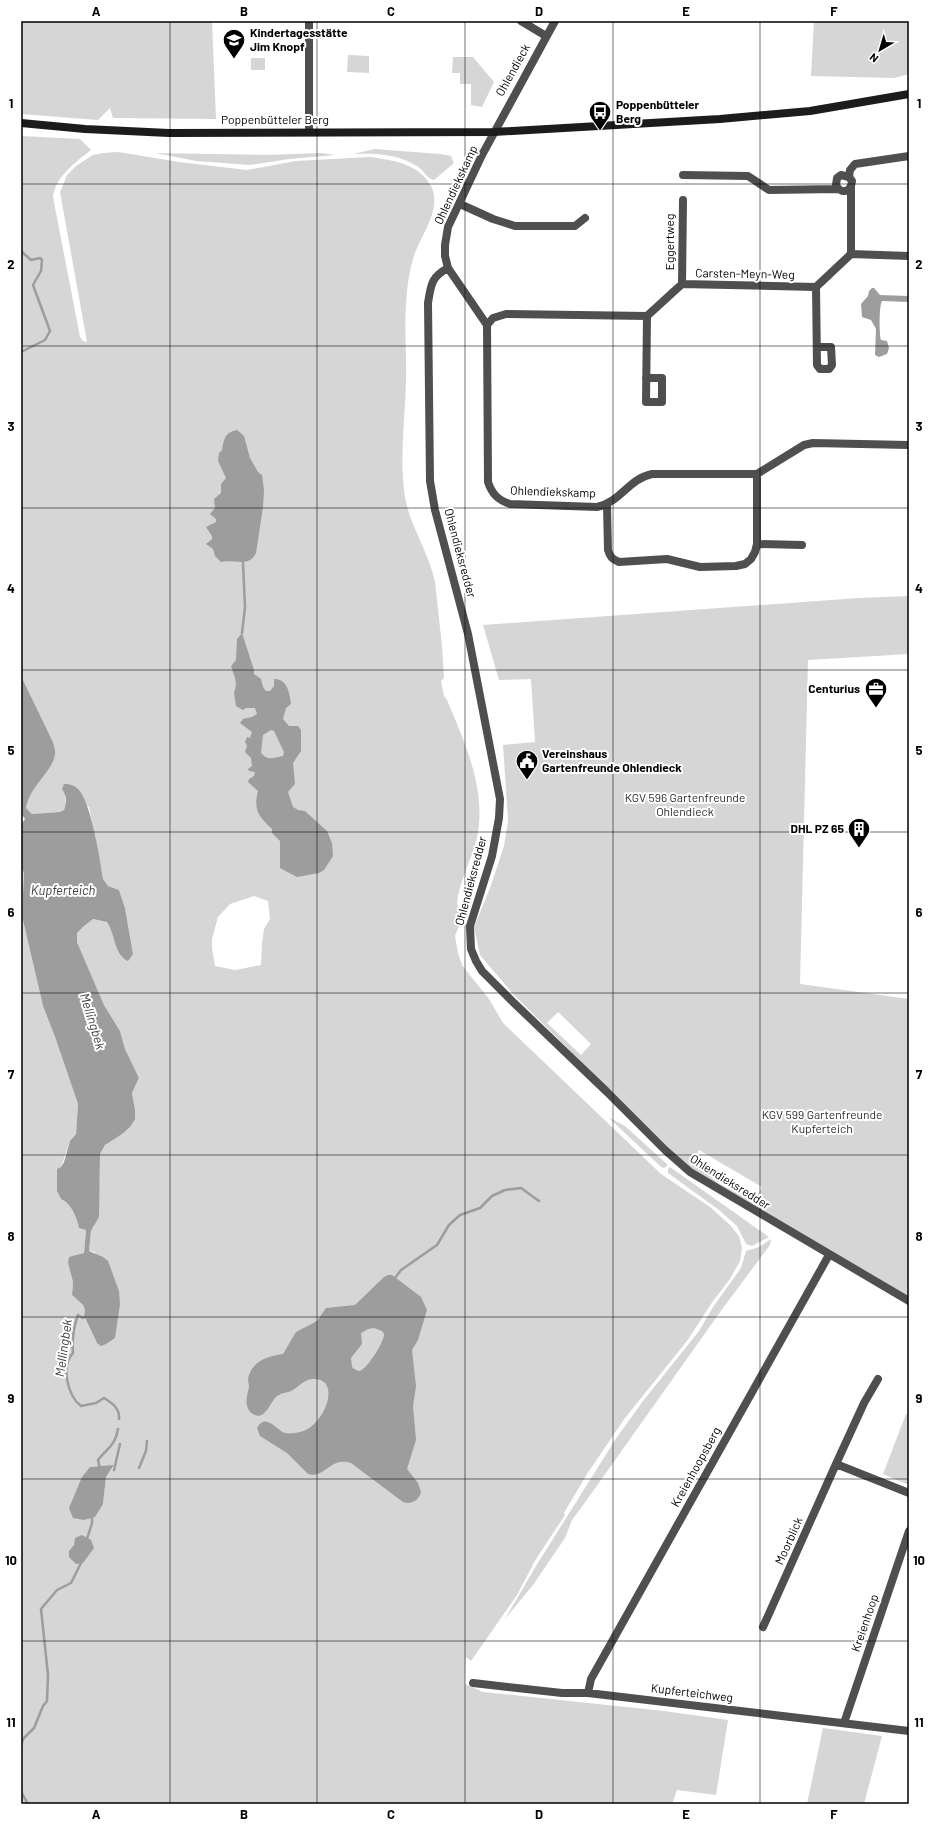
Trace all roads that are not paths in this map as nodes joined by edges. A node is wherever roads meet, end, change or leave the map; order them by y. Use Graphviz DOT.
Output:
graph roads {
  1 [pos="309,21"];
  2 [pos="521,21"];
  3 [pos="555,21"];
  4 [pos="546,36"];
  5 [pos="909,94"];
  6 [pos="23,123"];
  7 [pos="309,132"];
  8 [pos="494,132"];
  9 [pos="909,156"];
  10 [pos="683,175"];
  11 [pos="849,177"];
  12 [pos="852,187"];
  13 [pos="838,189"];
  14 [pos="683,200"];
  15 [pos="460,204"];
  16 [pos="585,218"];
  17 [pos="851,254"];
  18 [pos="909,256"];
  19 [pos="448,268"];
  20 [pos="682,284"];
  21 [pos="816,287"];
  22 [pos="647,316"];
  23 [pos="486,325"];
  24 [pos="817,347"];
  25 [pos="646,378"];
  26 [pos="909,445"];
  27 [pos="757,474"];
  28 [pos="607,505"];
  29 [pos="757,544"];
  30 [pos="802,545"];
  31 [pos="829,1255"];
  32 [pos="909,1300"];
  33 [pos="878,1379"];
  34 [pos="836,1464"];
  35 [pos="909,1493"];
  36 [pos="909,1531"];
  37 [pos="763,1627"];
  38 [pos="473,1683"];
  39 [pos="588,1693"];
  40 [pos="844,1723"];
  41 [pos="909,1731"];
  1 -- 7 [label="street"];
  2 -- 4 [label="street"];
  3 -- 4 [label="street, Ohlendieck"];
  4 -- 8 [label="street, Ohlendieck"];
  5 -- 8 [label="main road, Poppenbütteler Berg"];
  6 -- 7 [label="main road, Poppenbütteler Berg"];
  7 -- 8 [label="main road, Poppenbütteler Berg"];
  8 -- 15 [label="street, Ohlendiekskamp"];
  9 -- 11 [label="street"];
  10 -- 13 [label="street"];
  11 -- 12 [label="street"];
  11 -- 13 [label="street"];
  12 -- 13 [label="street"];
  12 -- 17 [label="street"];
  14 -- 20 [label="street, Eggertweg"];
  15 -- 16 [label="street"];
  15 -- 19 [label="street, Ohlendiekskamp"];
  17 -- 18 [label="street"];
  17 -- 21 [label="street"];
  19 -- 23 [label="street, Ohlendiekskamp"];
  19 -- 31 [label="street, Ohlendieksredder"];
  20 -- 21 [label="street, Carsten-Meyn-Weg"];
  20 -- 22 [label="street, Carsten-Meyn-Weg"];
  21 -- 24 [label="street"];
  22 -- 23 [label="street"];
  22 -- 25 [label="street"];
  23 -- 28 [label="street, Ohlendiekskamp"];
  26 -- 27 [label="street"];
  27 -- 28 [label="street, Ohlendiekskamp"];
  27 -- 29 [label="street"];
  28 -- 29 [label="street"];
  29 -- 30 [label="street"];
  31 -- 32 [label="street, Ohlendieksredder"];
  31 -- 39 [label="street, Kreienhoopsberg"];
  33 -- 34 [label="street, Moorblick"];
  34 -- 35 [label="street"];
  34 -- 37 [label="street, Moorblick"];
  36 -- 40 [label="street, Kreienhoop"];
  38 -- 39 [label="street, Kupferteichweg"];
  39 -- 40 [label="street, Kupferteichweg"];
  40 -- 41 [label="street, Kupferteichweg"];
}
